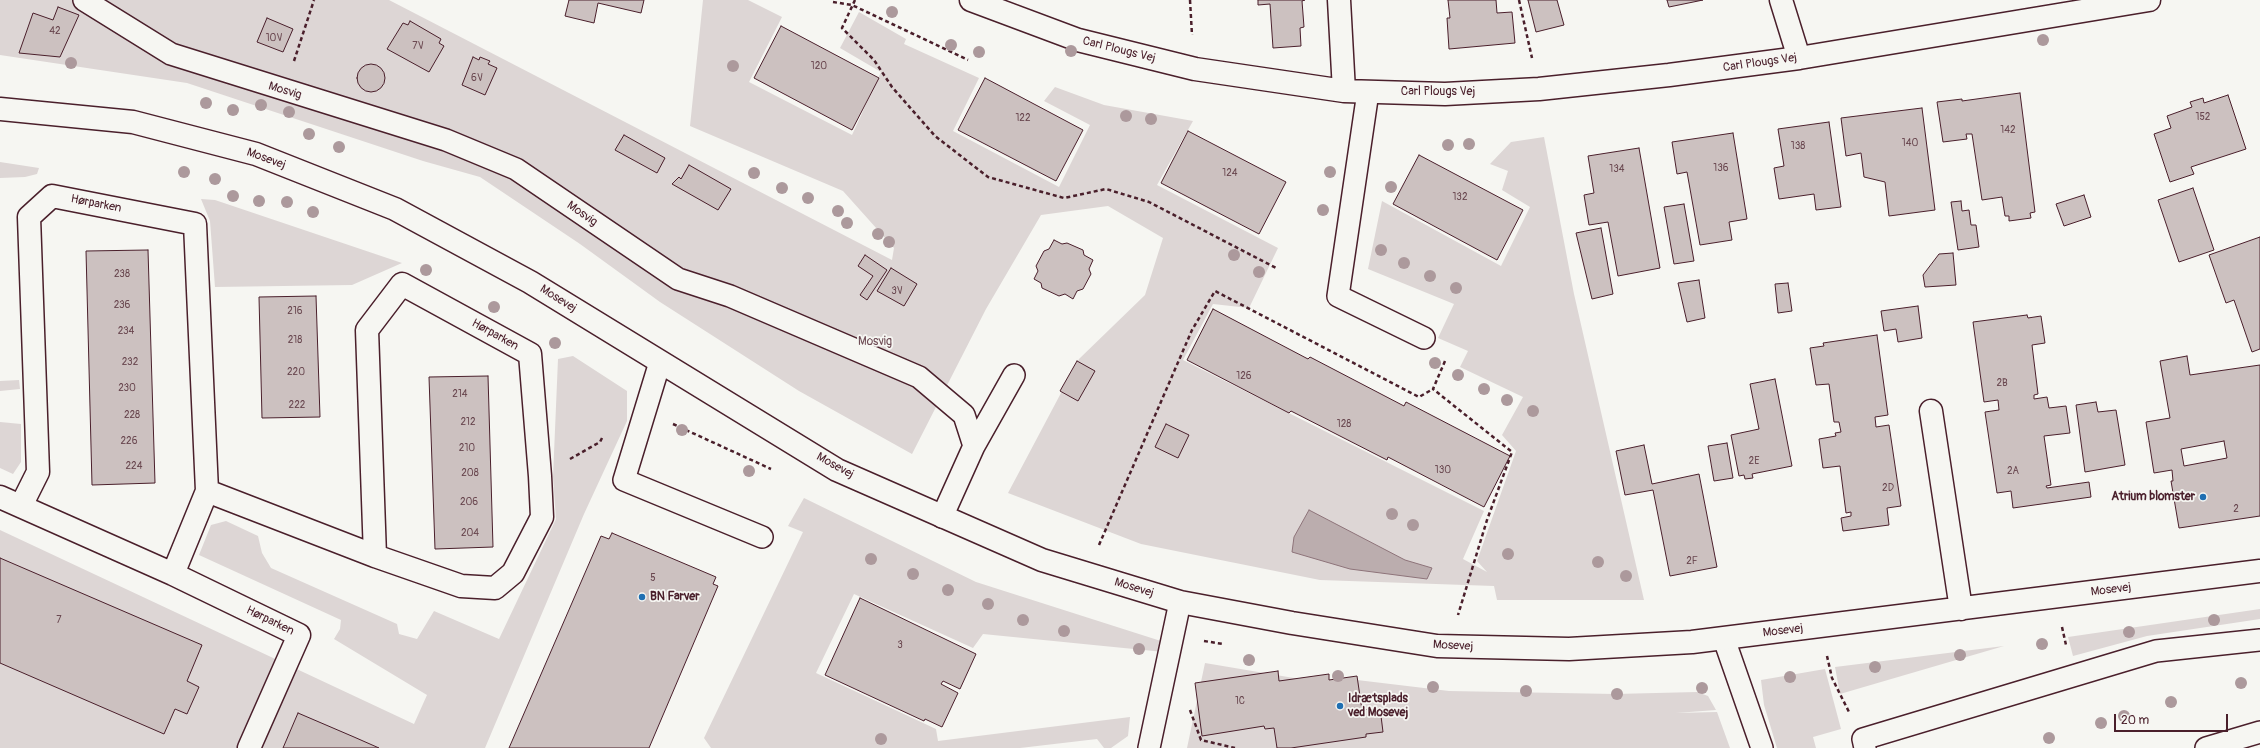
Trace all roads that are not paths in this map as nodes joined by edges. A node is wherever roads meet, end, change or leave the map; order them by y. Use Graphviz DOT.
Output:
graph roads {
  1 [pos="84,0"];
  2 [pos="971,0"];
  3 [pos="1338,0"];
  4 [pos="1781,0"];
  5 [pos="2148,0"];
  6 [pos="1799,58"];
  7 [pos="1344,91"];
  8 [pos="1368,92"];
  9 [pos="0,109"];
  10 [pos="1424,338"];
  11 [pos="660,362"];
  12 [pos="1014,375"];
  13 [pos="1931,411"];
  14 [pos="974,446"];
  15 [pos="207,491"];
  16 [pos="0,496"];
  17 [pos="21,506"];
  18 [pos="942,517"];
  19 [pos="762,537"];
  20 [pos="374,556"];
  21 [pos="2260,571"];
  22 [pos="173,574"];
  23 [pos="1180,602"];
  24 [pos="1961,609"];
  25 [pos="1724,639"];
  26 [pos="2260,640"];
  27 [pos="2260,732"];
  28 [pos="1864,744"];
  29 [pos="248,748"];
  30 [pos="1149,748"];
  31 [pos="1762,748"];
  32 [pos="2206,748"];
  1 -- 14 [label="lane, Mosvig"];
  2 -- 7 [label="street, Carl Plougs Vej"];
  3 -- 7 [label="street"];
  4 -- 6 [label="street"];
  5 -- 6 [label="street, Carl Plougs Vej"];
  6 -- 8 [label="street, Carl Plougs Vej"];
  7 -- 8 [label="street, Carl Plougs Vej"];
  8 -- 10 [label="lane"];
  9 -- 11 [label="street, Mosevej"];
  11 -- 18 [label="street, Mosevej"];
  11 -- 19 [label="lane"];
  12 -- 14 [label="lane"];
  13 -- 24 [label="street"];
  14 -- 18 [label="lane"];
  15 -- 17 [label="street, Hørparken"];
  15 -- 20 [label="street, Hørparken"];
  15 -- 22 [label="street, Hørparken"];
  16 -- 17 [label="street, Hørparken"];
  17 -- 22 [label="street, Hørparken"];
  18 -- 23 [label="street, Mosevej"];
  20 -- 20 [label="street, Hørparken"];
  21 -- 24 [label="street, Mosevej"];
  22 -- 29 [label="street, Hørparken"];
  23 -- 25 [label="street, Mosevej"];
  23 -- 30 [label="lane"];
  24 -- 25 [label="street, Mosevej"];
  25 -- 31 [label="lane"];
  26 -- 28 [label="lane"];
  27 -- 32 [label="lane"];
}
